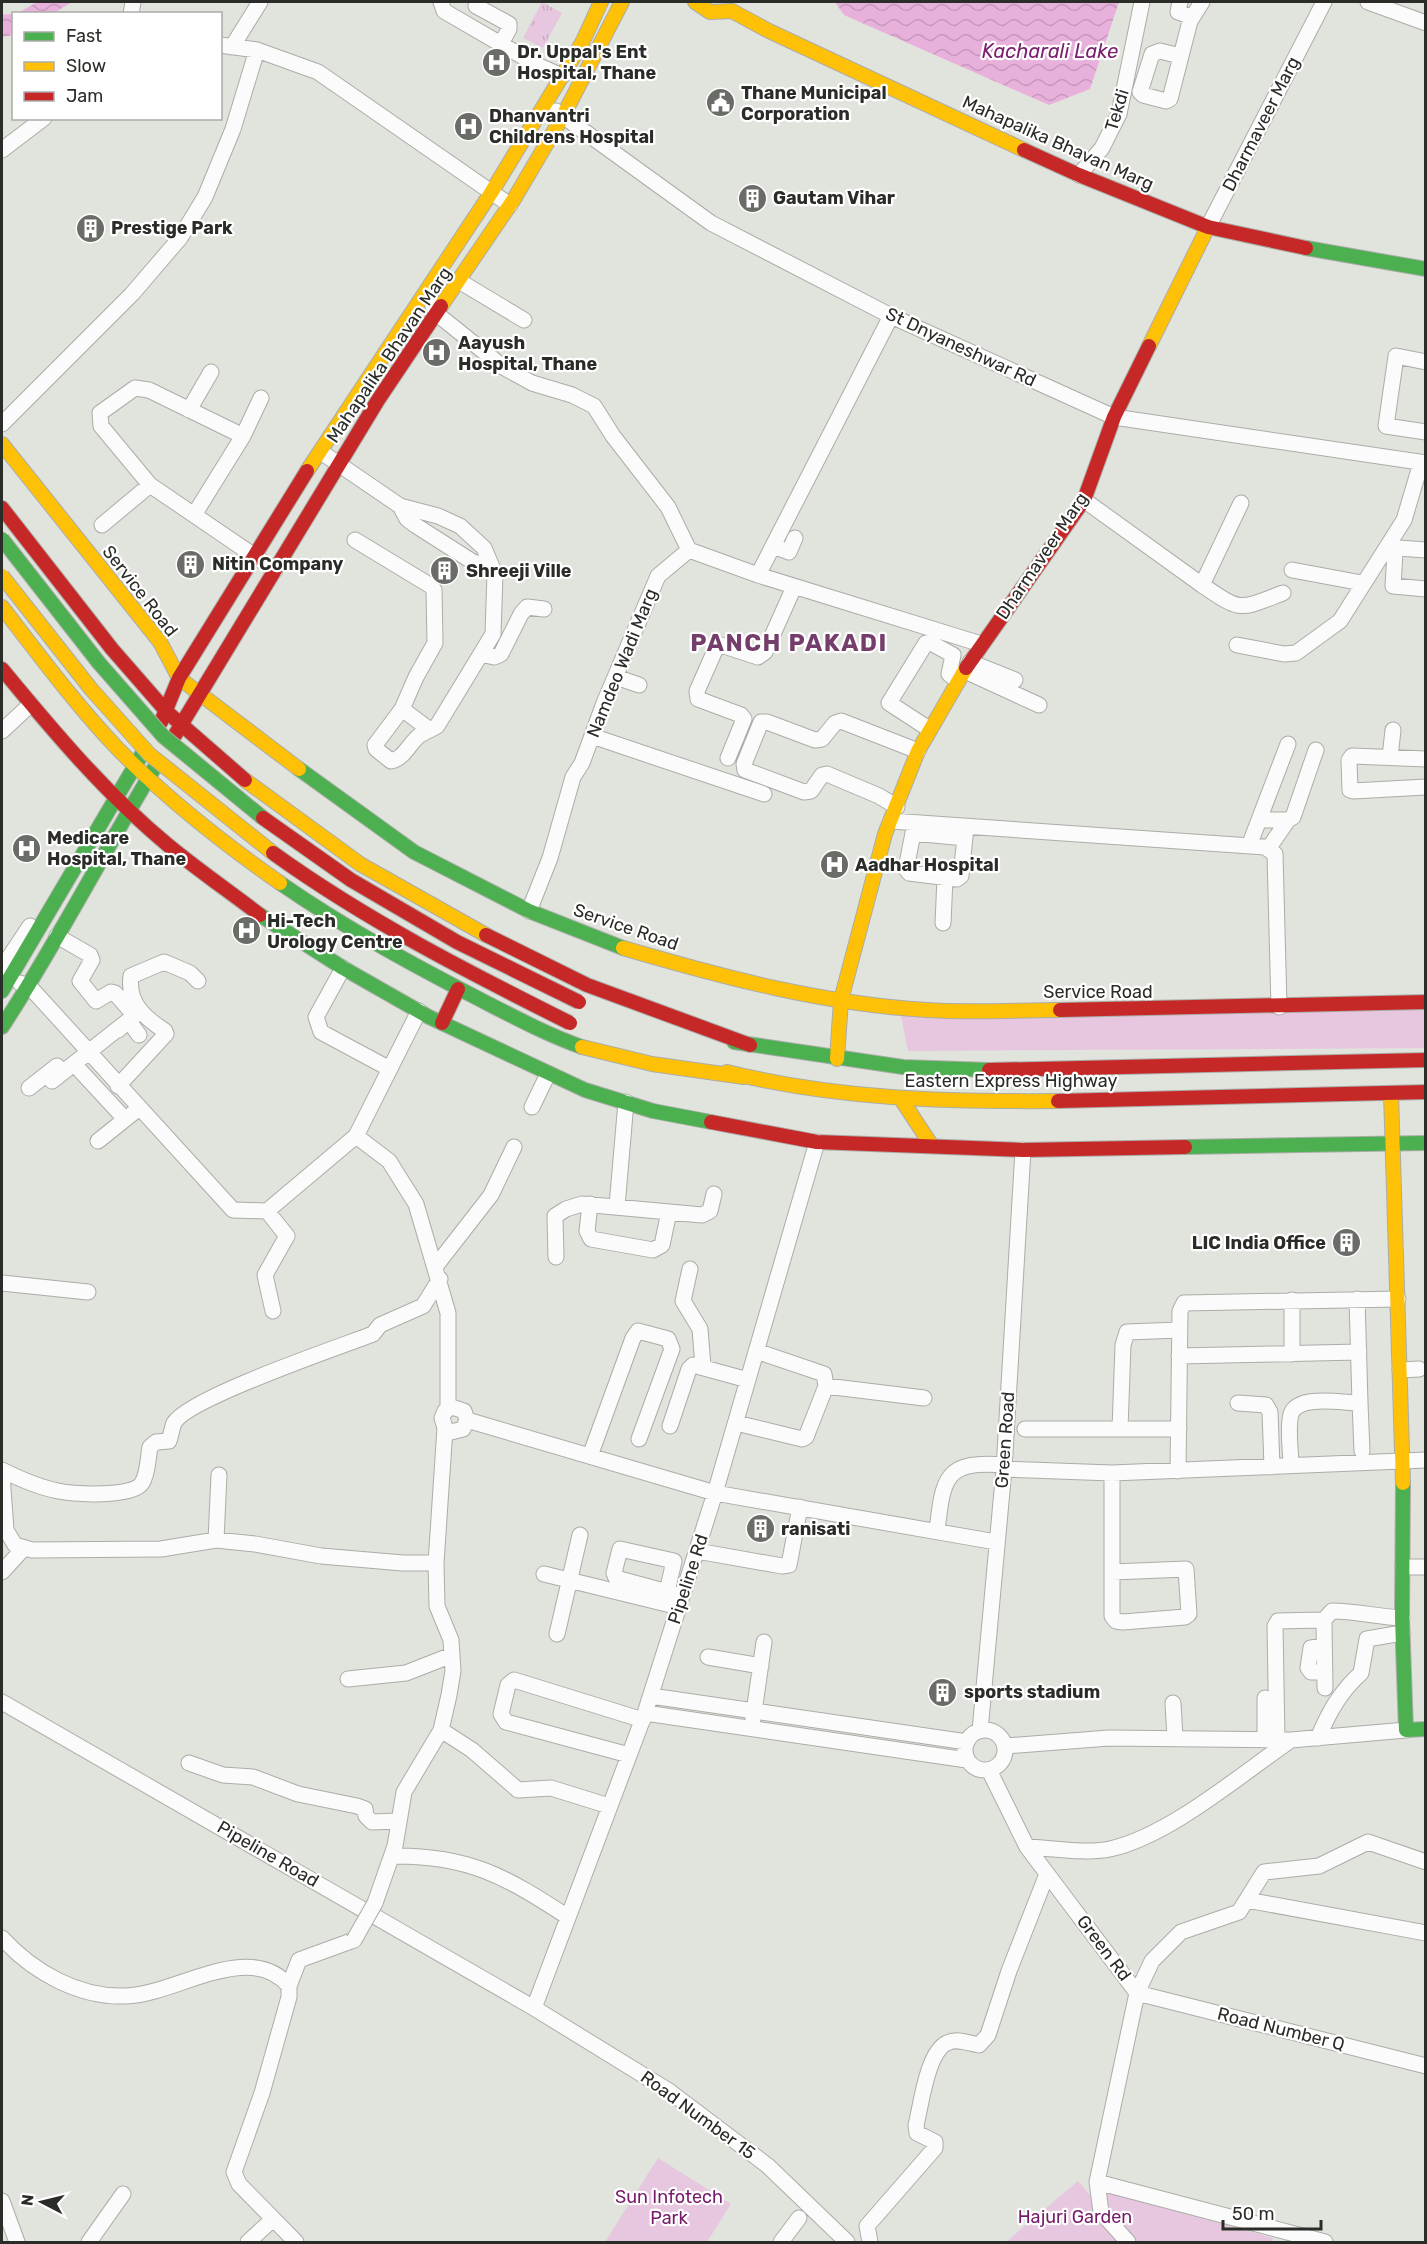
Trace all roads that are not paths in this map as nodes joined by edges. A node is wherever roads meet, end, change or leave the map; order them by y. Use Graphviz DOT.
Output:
graph roads {
  1 [pos="260,2"];
  2 [pos="441,2"];
  3 [pos="601,2"];
  4 [pos="622,2"];
  5 [pos="695,2"];
  6 [pos="1142,2"];
  7 [pos="1180,2"];
  8 [pos="1202,2"];
  9 [pos="1324,2"];
  10 [pos="1368,2"];
  11 [pos="730,6"];
  12 [pos="1192,17"];
  13 [pos="1425,23"];
  14 [pos="477,30"];
  15 [pos="501,44"];
  16 [pos="226,46"];
  17 [pos="257,50"];
  18 [pos="1180,56"];
  19 [pos="562,76"];
  20 [pos="546,104"];
  21 [pos="564,116"];
  22 [pos="41,120"];
  23 [pos="2,150"];
  24 [pos="1079,175"];
  25 [pos="491,193"];
  26 [pos="510,206"];
  27 [pos="1209,227"];
  28 [pos="1425,270"];
  29 [pos="459,281"];
  30 [pos="424,290"];
  31 [pos="437,314"];
  32 [pos="891,316"];
  33 [pos="524,320"];
  34 [pos="1425,362"];
  35 [pos="211,372"];
  36 [pos="261,398"];
  37 [pos="189,410"];
  38 [pos="348,411"];
  39 [pos="1114,417"];
  40 [pos="366,420"];
  41 [pos="2,424"];
  42 [pos="1425,432"];
  43 [pos="243,436"];
  44 [pos="2,444"];
  45 [pos="321,452"];
  46 [pos="1423,463"];
  47 [pos="338,464"];
  48 [pos="150,484"];
  49 [pos="1084,500"];
  50 [pos="1241,502"];
  51 [pos="400,506"];
  52 [pos="2,508"];
  53 [pos="194,515"];
  54 [pos="102,525"];
  55 [pos="2,539"];
  56 [pos="355,540"];
  57 [pos="773,546"];
  58 [pos="689,550"];
  59 [pos="1425,550"];
  60 [pos="790,551"];
  61 [pos="254,556"];
  62 [pos="492,567"];
  63 [pos="275,570"];
  64 [pos="1292,570"];
  65 [pos="758,575"];
  66 [pos="2,576"];
  67 [pos="1362,583"];
  68 [pos="1202,585"];
  69 [pos="794,586"];
  70 [pos="1425,589"];
  71 [pos="1283,593"];
  72 [pos="2,607"];
  73 [pos="544,609"];
  74 [pos="981,644"];
  75 [pos="1237,645"];
  76 [pos="481,654"];
  77 [pos="2,669"];
  78 [pos="964,671"];
  79 [pos="134,675"];
  80 [pos="616,677"];
  81 [pos="179,678"];
  82 [pos="1015,680"];
  83 [pos="639,685"];
  84 [pos="200,695"];
  85 [pos="31,704"];
  86 [pos="1039,705"];
  87 [pos="402,709"];
  88 [pos="87,712"];
  89 [pos="167,712"];
  90 [pos="180,726"];
  91 [pos="929,729"];
  92 [pos="430,730"];
  93 [pos="1393,730"];
  94 [pos="2,731"];
  95 [pos="592,736"];
  96 [pos="1288,744"];
  97 [pos="1316,750"];
  98 [pos="918,751"];
  99 [pos="1390,757"];
  100 [pos="728,758"];
  101 [pos="1425,759"];
  102 [pos="134,766"];
  103 [pos="148,778"];
  104 [pos="1425,787"];
  105 [pos="764,794"];
  106 [pos="115,797"];
  107 [pos="130,810"];
  108 [pos="894,814"];
  109 [pos="1259,820"];
  110 [pos="1288,820"];
  111 [pos="965,832"];
  112 [pos="1249,846"];
  113 [pos="1268,849"];
  114 [pos="81,853"];
  115 [pos="945,878"];
  116 [pos="529,911"];
  117 [pos="943,923"];
  118 [pos="57,936"];
  119 [pos="343,968"];
  120 [pos="4,979"];
  121 [pos="198,981"];
  122 [pos="29,986"];
  123 [pos="458,989"];
  124 [pos="841,1000"];
  125 [pos="1425,1002"];
  126 [pos="585,1004"];
  127 [pos="1279,1006"];
  128 [pos="419,1011"];
  129 [pos="131,1018"];
  130 [pos="442,1023"];
  131 [pos="576,1025"];
  132 [pos="2,1027"];
  133 [pos="666,1029"];
  134 [pos="139,1035"];
  135 [pos="750,1045"];
  136 [pos="646,1048"];
  137 [pos="89,1053"];
  138 [pos="837,1059"];
  139 [pos="1425,1060"];
  140 [pos="74,1064"];
  141 [pos="390,1069"];
  142 [pos="548,1074"];
  143 [pos="744,1077"];
  144 [pos="52,1081"];
  145 [pos="118,1086"];
  146 [pos="28,1088"];
  147 [pos="1425,1092"];
  148 [pos="1391,1093"];
  149 [pos="901,1099"];
  150 [pos="626,1102"];
  151 [pos="532,1107"];
  152 [pos="139,1108"];
  153 [pos="125,1119"];
  154 [pos="356,1136"];
  155 [pos="98,1141"];
  156 [pos="818,1142"];
  157 [pos="1425,1143"];
  158 [pos="1393,1144"];
  159 [pos="932,1146"];
  160 [pos="514,1147"];
  161 [pos="1023,1150"];
  162 [pos="714,1194"];
  163 [pos="590,1204"];
  164 [pos="617,1206"];
  165 [pos="267,1211"];
  166 [pos="669,1212"];
  167 [pos="556,1257"];
  168 [pos="690,1269"];
  169 [pos="437,1273"];
  170 [pos="2,1283"];
  171 [pos="88,1292"];
  172 [pos="1357,1299"];
  173 [pos="1398,1299"];
  174 [pos="1292,1300"];
  175 [pos="273,1311"];
  176 [pos="1179,1330"];
  177 [pos="756,1351"];
  178 [pos="1359,1352"];
  179 [pos="1292,1354"];
  180 [pos="1179,1356"];
  181 [pos="703,1366"];
  182 [pos="1419,1369"];
  183 [pos="1400,1370"];
  184 [pos="748,1380"];
  185 [pos="826,1386"];
  186 [pos="924,1398"];
  187 [pos="1238,1403"];
  188 [pos="1360,1403"];
  189 [pos="448,1409"];
  190 [pos="467,1420"];
  191 [pos="736,1423"];
  192 [pos="670,1426"];
  193 [pos="445,1428"];
  194 [pos="1025,1429"];
  195 [pos="1120,1429"];
  196 [pos="1179,1429"];
  197 [pos="639,1439"];
  198 [pos="1362,1450"];
  199 [pos="590,1456"];
  200 [pos="1425,1460"];
  201 [pos="1402,1461"];
  202 [pos="1291,1466"];
  203 [pos="1004,1467"];
  204 [pos="1272,1467"];
  205 [pos="2,1470"];
  206 [pos="1178,1471"];
  207 [pos="1112,1473"];
  208 [pos="2,1475"];
  209 [pos="219,1475"];
  210 [pos="715,1492"];
  211 [pos="800,1508"];
  212 [pos="937,1531"];
  213 [pos="580,1535"];
  214 [pos="216,1540"];
  215 [pos="996,1542"];
  216 [pos="24,1548"];
  217 [pos="697,1551"];
  218 [pos="436,1563"];
  219 [pos="1402,1567"];
  220 [pos="1425,1567"];
  221 [pos="2,1572"];
  222 [pos="1112,1572"];
  223 [pos="544,1574"];
  224 [pos="569,1580"];
  225 [pos="667,1592"];
  226 [pos="681,1601"];
  227 [pos="1322,1622"];
  228 [pos="1402,1625"];
  229 [pos="557,1634"];
  230 [pos="764,1642"];
  231 [pos="452,1655"];
  232 [pos="708,1657"];
  233 [pos="761,1666"];
  234 [pos="348,1679"];
  235 [pos="1325,1680"];
  236 [pos="651,1696"];
  237 [pos="1265,1698"];
  238 [pos="2,1702"];
  239 [pos="1173,1703"];
  240 [pos="754,1711"];
  241 [pos="644,1717"];
  242 [pos="752,1729"];
  243 [pos="1425,1729"];
  244 [pos="441,1730"];
  245 [pos="1406,1730"];
  246 [pos="980,1731"];
  247 [pos="1175,1738"];
  248 [pos="1318,1738"];
  249 [pos="1278,1740"];
  250 [pos="967,1742"];
  251 [pos="1005,1746"];
  252 [pos="629,1755"];
  253 [pos="967,1760"];
  254 [pos="189,1763"];
  255 [pos="989,1770"];
  256 [pos="609,1806"];
  257 [pos="398,1821"];
  258 [pos="1027,1847"];
  259 [pos="392,1856"];
  260 [pos="1425,1862"];
  261 [pos="1047,1874"];
  262 [pos="513,1884"];
  263 [pos="486,1889"];
  264 [pos="1247,1900"];
  265 [pos="568,1917"];
  266 [pos="1425,1934"];
  267 [pos="2,1938"];
  268 [pos="289,1986"];
  269 [pos="1137,1992"];
  270 [pos="534,2008"];
  271 [pos="1425,2066"];
  272 [pos="1096,2182"];
  273 [pos="123,2194"];
  274 [pos="2,2201"];
  275 [pos="799,2218"];
  276 [pos="273,2219"];
  277 [pos="17,2242"];
  278 [pos="89,2242"];
  279 [pos="248,2242"];
  280 [pos="296,2242"];
  281 [pos="781,2242"];
  282 [pos="848,2242"];
  283 [pos="870,2242"];
  284 [pos="1128,2242"];
  285 [pos="1325,2242"];
  1 -- 16 [label="street"];
  2 -- 14 [label="street"];
  3 -- 19 [label="main road, Mahapalika Bhavan Marg"];
  4 -- 21 [label="main road, Mahapalika Bhavan Marg"];
  5 -- 11 [label="main road, Mahapalika Bhavan Marg"];
  6 -- 24 [label="street, Tekdi"];
  7 -- 12 [label="street"];
  8 -- 12 [label="street"];
  9 -- 27 [label="street, Dharmaveer Marg"];
  10 -- 13 [label="street"];
  11 -- 24 [label="main road, Mahapalika Bhavan Marg"];
  12 -- 18 [label="street"];
  14 -- 15 [label="street"];
  14 -- 15 [label="street"];
  15 -- 19 [label="street"];
  16 -- 17 [label="street"];
  17 -- 25 [label="street"];
  17 -- 41 [label="street"];
  19 -- 20 [label="main road, Mahapalika Bhavan Marg"];
  20 -- 21 [label="street, St Dnyaneshwar Rd"];
  20 -- 25 [label="main road, Mahapalika Bhavan Marg"];
  21 -- 26 [label="main road, Mahapalika Bhavan Marg"];
  21 -- 32 [label="street, St Dnyaneshwar Rd"];
  22 -- 23 [label="street"];
  24 -- 27 [label="main road, Mahapalika Bhavan Marg"];
  25 -- 26 [label="street"];
  25 -- 30 [label="main road, Mahapalika Bhavan Marg"];
  26 -- 29 [label="main road, Mahapalika Bhavan Marg"];
  27 -- 28 [label="main road, Mahapalika Bhavan Marg"];
  27 -- 39 [label="main road, Dharmaveer Marg"];
  29 -- 31 [label="main road, Mahapalika Bhavan Marg"];
  29 -- 33 [label="street"];
  30 -- 31 [label="street"];
  30 -- 38 [label="main road, Mahapalika Bhavan Marg"];
  31 -- 40 [label="main road, Mahapalika Bhavan Marg"];
  31 -- 58 [label="street"];
  32 -- 39 [label="street, St Dnyaneshwar Rd"];
  32 -- 57 [label="street"];
  34 -- 42 [label="street"];
  35 -- 37 [label="street"];
  36 -- 43 [label="street"];
  37 -- 43 [label="street"];
  37 -- 48 [label="street"];
  38 -- 40 [label="main road"];
  38 -- 45 [label="main road, Mahapalika Bhavan Marg"];
  39 -- 46 [label="street, St Dnyaneshwar Rd"];
  39 -- 49 [label="main road, Dharmaveer Marg"];
  40 -- 47 [label="main road, Mahapalika Bhavan Marg"];
  43 -- 53 [label="street"];
  44 -- 81 [label="main road, Service Road"];
  45 -- 47 [label="street"];
  45 -- 61 [label="main road, Mahapalika Bhavan Marg"];
  46 -- 67 [label="street"];
  47 -- 51 [label="street"];
  47 -- 63 [label="main road, Mahapalika Bhavan Marg"];
  48 -- 53 [label="street"];
  48 -- 54 [label="street"];
  49 -- 68 [label="street"];
  49 -- 74 [label="main road, Dharmaveer Marg"];
  50 -- 68 [label="street"];
  51 -- 62 [label="street"];
  51 -- 62 [label="street"];
  52 -- 79 [label="main road"];
  53 -- 61 [label="street"];
  55 -- 126 [label="main road, bridge"];
  56 -- 87 [label="street"];
  57 -- 60 [label="street"];
  57 -- 65 [label="street"];
  58 -- 65 [label="street"];
  58 -- 80 [label="street, Namdeo Wadi Marg"];
  59 -- 70 [label="street"];
  61 -- 63 [label="street"];
  61 -- 81 [label="main road, Mahapalika Bhavan Marg"];
  62 -- 76 [label="street"];
  63 -- 84 [label="main road, Mahapalika Bhavan Marg"];
  64 -- 67 [label="street"];
  65 -- 69 [label="street"];
  66 -- 131 [label="main road, bridge"];
  67 -- 75 [label="street"];
  68 -- 71 [label="street"];
  69 -- 74 [label="street"];
  69 -- 100 [label="street"];
  72 -- 88 [label="main road"];
  73 -- 76 [label="street"];
  74 -- 78 [label="main road, Dharmaveer Marg"];
  76 -- 92 [label="street"];
  77 -- 85 [label="main road"];
  78 -- 82 [label="street"];
  78 -- 86 [label="street"];
  78 -- 91 [label="main road, Dharmaveer Marg"];
  78 -- 91 [label="street"];
  79 -- 88 [label="main road"];
  79 -- 89 [label="main road"];
  80 -- 83 [label="street"];
  80 -- 95 [label="street, Namdeo Wadi Marg"];
  81 -- 84 [label="main road, Service Road"];
  81 -- 89 [label="main road, Mahapalika Bhavan Marg"];
  84 -- 90 [label="main road, Mahapalika Bhavan Marg"];
  84 -- 116 [label="main road, Service Road"];
  85 -- 94 [label="street"];
  85 -- 106 [label="main road"];
  87 -- 92 [label="street"];
  87 -- 92 [label="street"];
  88 -- 102 [label="main road"];
  89 -- 90 [label="main road"];
  89 -- 102 [label="main road, Mahapalika Bhavan Marg"];
  90 -- 103 [label="main road, Mahapalika Bhavan Marg"];
  90 -- 135 [label="main road"];
  91 -- 98 [label="main road, Dharmaveer Marg"];
  93 -- 99 [label="street"];
  95 -- 105 [label="street"];
  95 -- 116 [label="street, Namdeo Wadi Marg"];
  96 -- 109 [label="street"];
  97 -- 110 [label="street"];
  98 -- 108 [label="main road, Dharmaveer Marg"];
  98 -- 108 [label="street"];
  99 -- 101 [label="street"];
  99 -- 104 [label="street"];
  102 -- 103 [label="main road"];
  102 -- 106 [label="main road, Mahapalika Bhavan Marg"];
  103 -- 107 [label="main road, Mahapalika Bhavan Marg"];
  103 -- 123 [label="main road"];
  106 -- 107 [label="main road"];
  106 -- 114 [label="main road, Mahapalika Bhavan Marg"];
  107 -- 118 [label="main road, Mahapalika Bhavan Marg"];
  107 -- 119 [label="main road"];
  108 -- 111 [label="street"];
  108 -- 124 [label="main road, Dharmaveer Marg"];
  109 -- 110 [label="street"];
  109 -- 112 [label="street"];
  110 -- 113 [label="street"];
  111 -- 112 [label="street"];
  111 -- 115 [label="street"];
  111 -- 115 [label="street"];
  112 -- 113 [label="street"];
  113 -- 127 [label="street"];
  114 -- 120 [label="street"];
  115 -- 117 [label="street"];
  116 -- 124 [label="main road, Service Road"];
  118 -- 122 [label="main road, Mahapalika Bhavan Marg"];
  118 -- 129 [label="street"];
  119 -- 128 [label="main road"];
  119 -- 141 [label="street"];
  120 -- 122 [label="street"];
  121 -- 129 [label="street"];
  122 -- 132 [label="main road, Mahapalika Bhavan Marg"];
  122 -- 137 [label="street"];
  123 -- 130 [label="main road"];
  123 -- 143 [label="main road"];
  124 -- 127 [label="main road, Service Road"];
  124 -- 138 [label="main road, Dharmaveer Marg"];
  125 -- 127 [label="main road, Service Road"];
  128 -- 130 [label="main road"];
  128 -- 141 [label="street"];
  129 -- 134 [label="street"];
  129 -- 137 [label="street"];
  129 -- 145 [label="street"];
  130 -- 142 [label="main road"];
  133 -- 135 [label="main road, Eastern Express Highway"];
  135 -- 138 [label="main road, Eastern Express Highway"];
  136 -- 143 [label="main road, Eastern Express Highway"];
  137 -- 140 [label="street"];
  137 -- 145 [label="street"];
  137 -- 146 [label="street"];
  138 -- 139 [label="main road, Eastern Express Highway"];
  140 -- 144 [label="street"];
  140 -- 153 [label="street"];
  141 -- 154 [label="street"];
  142 -- 150 [label="main road"];
  142 -- 151 [label="street"];
  143 -- 149 [label="main road, Eastern Express Highway"];
  145 -- 152 [label="street"];
  147 -- 148 [label="main road, Eastern Express Highway"];
  148 -- 149 [label="main road, Eastern Express Highway"];
  148 -- 158 [label="main road"];
  149 -- 159 [label="main road"];
  150 -- 156 [label="main road"];
  150 -- 164 [label="street"];
  152 -- 153 [label="street"];
  152 -- 165 [label="street"];
  153 -- 155 [label="street"];
  154 -- 165 [label="street"];
  154 -- 169 [label="street"];
  156 -- 159 [label="main road"];
  156 -- 177 [label="street, Pipeline Rd"];
  157 -- 158 [label="main road"];
  158 -- 161 [label="main road"];
  158 -- 173 [label="main road"];
  159 -- 161 [label="main road"];
  160 -- 169 [label="street"];
  161 -- 203 [label="street, Green Road"];
  162 -- 166 [label="street"];
  163 -- 164 [label="street"];
  163 -- 166 [label="street"];
  163 -- 167 [label="street"];
  164 -- 166 [label="street"];
  165 -- 175 [label="street"];
  168 -- 181 [label="street"];
  169 -- 189 [label="street"];
  169 -- 205 [label="street"];
  170 -- 171 [label="street"];
  172 -- 173 [label="street"];
  172 -- 174 [label="street"];
  172 -- 178 [label="street"];
  173 -- 183 [label="main road"];
  174 -- 176 [label="street"];
  174 -- 179 [label="street"];
  176 -- 180 [label="street"];
  176 -- 195 [label="street"];
  177 -- 184 [label="street, Pipeline Rd"];
  177 -- 185 [label="street"];
  178 -- 179 [label="street"];
  178 -- 188 [label="street"];
  179 -- 180 [label="street"];
  180 -- 196 [label="street"];
  181 -- 184 [label="street"];
  181 -- 192 [label="street"];
  182 -- 183 [label="street"];
  183 -- 201 [label="main road"];
  184 -- 191 [label="street, Pipeline Rd"];
  185 -- 186 [label="street"];
  185 -- 191 [label="street"];
  187 -- 204 [label="street"];
  188 -- 198 [label="street"];
  188 -- 202 [label="street"];
  189 -- 190 [label="street"];
  189 -- 193 [label="street"];
  190 -- 193 [label="street"];
  190 -- 199 [label="street"];
  191 -- 210 [label="street, Pipeline Rd"];
  193 -- 218 [label="street"];
  194 -- 195 [label="street"];
  195 -- 196 [label="street"];
  196 -- 206 [label="street"];
  197 -- 199 [label="street"];
  199 -- 210 [label="street"];
  200 -- 201 [label="street"];
  201 -- 202 [label="street"];
  201 -- 219 [label="main road"];
  202 -- 204 [label="street"];
  203 -- 207 [label="street"];
  203 -- 212 [label="street"];
  203 -- 215 [label="street, Green Road"];
  204 -- 206 [label="street"];
  206 -- 207 [label="street"];
  207 -- 222 [label="street"];
  208 -- 216 [label="street"];
  209 -- 214 [label="street"];
  210 -- 211 [label="street"];
  210 -- 217 [label="street, Pipeline Rd"];
  211 -- 212 [label="street"];
  211 -- 217 [label="street"];
  212 -- 215 [label="street"];
  213 -- 224 [label="street"];
  214 -- 216 [label="street"];
  214 -- 218 [label="street"];
  215 -- 246 [label="street, Green Road"];
  216 -- 221 [label="street"];
  217 -- 226 [label="street, Pipeline Rd"];
  218 -- 231 [label="street"];
  219 -- 220 [label="street"];
  219 -- 228 [label="main road"];
  222 -- 222 [label="street"];
  223 -- 224 [label="street"];
  224 -- 226 [label="street"];
  224 -- 229 [label="street"];
  225 -- 226 [label="street"];
  226 -- 236 [label="street, Pipeline Rd"];
  227 -- 228 [label="street"];
  227 -- 235 [label="street"];
  227 -- 249 [label="street"];
  228 -- 245 [label="main road"];
  228 -- 248 [label="street"];
  230 -- 233 [label="street"];
  231 -- 234 [label="street"];
  231 -- 244 [label="street"];
  232 -- 233 [label="street"];
  233 -- 240 [label="street"];
  236 -- 240 [label="street"];
  236 -- 241 [label="street, Pipeline Rd"];
  237 -- 249 [label="street"];
  238 -- 270 [label="street, Pipeline Road"];
  239 -- 247 [label="street"];
  240 -- 242 [label="street"];
  240 -- 250 [label="street"];
  241 -- 242 [label="street"];
  241 -- 252 [label="street, Pipeline Rd"];
  241 -- 252 [label="street"];
  242 -- 253 [label="street"];
  243 -- 245 [label="main road"];
  244 -- 256 [label="street"];
  244 -- 257 [label="street"];
  245 -- 248 [label="street"];
  246 -- 250 [label="street"];
  246 -- 251 [label="street"];
  247 -- 249 [label="street"];
  247 -- 251 [label="street"];
  248 -- 249 [label="street"];
  249 -- 258 [label="street"];
  250 -- 253 [label="street"];
  251 -- 255 [label="street"];
  252 -- 256 [label="street, Pipeline Rd"];
  253 -- 255 [label="street"];
  254 -- 257 [label="street"];
  255 -- 258 [label="street, Green Rd"];
  256 -- 265 [label="street, Pipeline Rd"];
  257 -- 259 [label="street"];
  258 -- 261 [label="street, Green Rd"];
  259 -- 262 [label="street"];
  259 -- 268 [label="street, bridge"];
  260 -- 264 [label="street"];
  261 -- 269 [label="street, Green Rd"];
  261 -- 283 [label="street"];
  262 -- 263 [label="street"];
  262 -- 265 [label="street"];
  264 -- 266 [label="street"];
  264 -- 269 [label="street"];
  265 -- 270 [label="street, Pipeline Rd"];
  267 -- 268 [label="street"];
  268 -- 276 [label="street"];
  269 -- 271 [label="street, Road Number Q"];
  269 -- 272 [label="street, Green Rd"];
  270 -- 282 [label="street, Road Number 15"];
  272 -- 284 [label="street, Green Rd"];
  272 -- 285 [label="street"];
  273 -- 278 [label="street"];
  274 -- 277 [label="street"];
  275 -- 281 [label="street"];
  276 -- 279 [label="street"];
  276 -- 280 [label="street"];
}
